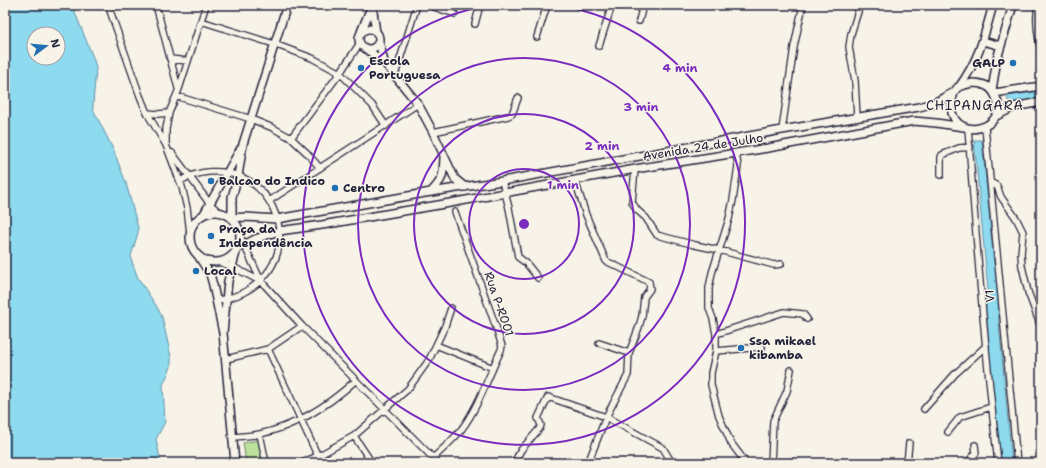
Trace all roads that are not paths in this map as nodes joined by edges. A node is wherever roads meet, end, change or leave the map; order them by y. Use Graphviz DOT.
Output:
graph roads {
  1 [pos="108,5"];
  2 [pos="156,5"];
  3 [pos="287,5"];
  4 [pos="372,5"];
  5 [pos="410,5"];
  6 [pos="428,5"];
  7 [pos="480,5"];
  8 [pos="547,5"];
  9 [pos="612,5"];
  10 [pos="643,5"];
  11 [pos="803,5"];
  12 [pos="860,5"];
  13 [pos="993,5"];
  14 [pos="1013,5"];
  15 [pos="1038,5"];
  16 [pos="416,6"];
  17 [pos="204,7"];
  18 [pos="455,14"];
  19 [pos="201,21"];
  20 [pos="639,21"];
  21 [pos="475,24"];
  22 [pos="361,32"];
  23 [pos="376,32"];
  24 [pos="537,37"];
  25 [pos="379,41"];
  26 [pos="983,41"];
  27 [pos="360,43"];
  28 [pos="274,44"];
  29 [pos="599,46"];
  30 [pos="1000,46"];
  31 [pos="366,49"];
  32 [pos="1041,50"];
  33 [pos="170,59"];
  34 [pos="188,61"];
  35 [pos="384,62"];
  36 [pos="340,73"];
  37 [pos="395,75"];
  38 [pos="1041,86"];
  39 [pos="179,89"];
  40 [pos="956,90"];
  41 [pos="993,91"];
  42 [pos="176,96"];
  43 [pos="518,98"];
  44 [pos="1041,102"];
  45 [pos="418,104"];
  46 [pos="169,112"];
  47 [pos="147,113"];
  48 [pos="996,116"];
  49 [pos="857,118"];
  50 [pos="251,119"];
  51 [pos="386,126"];
  52 [pos="984,127"];
  53 [pos="966,128"];
  54 [pos="782,130"];
  55 [pos="433,132"];
  56 [pos="290,138"];
  57 [pos="243,144"];
  58 [pos="166,145"];
  59 [pos="970,147"];
  60 [pos="736,153"];
  61 [pos="444,155"];
  62 [pos="651,155"];
  63 [pos="639,156"];
  64 [pos="653,166"];
  65 [pos="320,168"];
  66 [pos="638,169"];
  67 [pos="227,172"];
  68 [pos="942,175"];
  69 [pos="188,176"];
  70 [pos="238,176"];
  71 [pos="515,179"];
  72 [pos="575,180"];
  73 [pos="180,181"];
  74 [pos="502,181"];
  75 [pos="990,182"];
  76 [pos="465,187"];
  77 [pos="517,190"];
  78 [pos="431,192"];
  79 [pos="505,192"];
  80 [pos="269,201"];
  81 [pos="370,202"];
  82 [pos="210,204"];
  83 [pos="356,205"];
  84 [pos="219,212"];
  85 [pos="455,212"];
  86 [pos="204,214"];
  87 [pos="373,216"];
  88 [pos="232,218"];
  89 [pos="359,218"];
  90 [pos="277,220"];
  91 [pos="279,231"];
  92 [pos="190,233"];
  93 [pos="240,236"];
  94 [pos="244,245"];
  95 [pos="237,249"];
  96 [pos="720,250"];
  97 [pos="199,257"];
  98 [pos="218,262"];
  99 [pos="781,264"];
  100 [pos="231,266"];
  101 [pos="538,278"];
  102 [pos="261,281"];
  103 [pos="225,299"];
  104 [pos="216,300"];
  105 [pos="451,308"];
  106 [pos="807,319"];
  107 [pos="302,326"];
  108 [pos="1041,327"];
  109 [pos="223,333"];
  110 [pos="716,334"];
  111 [pos="599,343"];
  112 [pos="436,345"];
  113 [pos="986,346"];
  114 [pos="762,347"];
  115 [pos="268,349"];
  116 [pos="716,351"];
  117 [pos="629,353"];
  118 [pos="226,359"];
  119 [pos="493,368"];
  120 [pos="791,370"];
  121 [pos="356,380"];
  122 [pos="991,407"];
  123 [pos="385,409"];
  124 [pos="924,409"];
  125 [pos="606,417"];
  126 [pos="301,420"];
  127 [pos="948,432"];
  128 [pos="260,434"];
  129 [pos="354,436"];
  130 [pos="233,437"];
  131 [pos="909,443"];
  132 [pos="975,445"];
  133 [pos="318,456"];
  134 [pos="433,458"];
  135 [pos="235,463"];
  136 [pos="266,463"];
  137 [pos="301,463"];
  138 [pos="322,463"];
  139 [pos="372,463"];
  140 [pos="438,463"];
  141 [pos="514,463"];
  142 [pos="588,463"];
  143 [pos="672,463"];
  144 [pos="746,463"];
  145 [pos="771,463"];
  146 [pos="907,463"];
  147 [pos="967,463"];
  148 [pos="998,463"];
  149 [pos="1017,463"];
  1 -- 47 [label="street"];
  2 -- 33 [label="street"];
  3 -- 28 [label="street"];
  4 -- 22 [label="street"];
  4 -- 23 [label="street"];
  5 -- 16 [label="street"];
  6 -- 18 [label="street"];
  7 -- 21 [label="street"];
  8 -- 24 [label="street"];
  9 -- 29 [label="street"];
  10 -- 20 [label="street"];
  11 -- 54 [label="street"];
  12 -- 49 [label="street"];
  13 -- 26 [label="street"];
  14 -- 30 [label="street"];
  15 -- 32 [label="street"];
  16 -- 37 [label="street"];
  17 -- 19 [label="street"];
  19 -- 28 [label="street"];
  19 -- 34 [label="street"];
  22 -- 23 [label="street"];
  22 -- 27 [label="street"];
  23 -- 25 [label="street"];
  25 -- 31 [label="street"];
  25 -- 35 [label="street"];
  26 -- 30 [label="street"];
  26 -- 40 [label="street"];
  27 -- 31 [label="street"];
  27 -- 36 [label="street"];
  28 -- 36 [label="street"];
  28 -- 50 [label="street"];
  30 -- 41 [label="street"];
  31 -- 35 [label="street"];
  33 -- 34 [label="street"];
  33 -- 39 [label="street"];
  34 -- 39 [label="street"];
  35 -- 37 [label="street"];
  36 -- 51 [label="street"];
  36 -- 56 [label="street"];
  37 -- 45 [label="street"];
  38 -- 41 [label="street"];
  39 -- 42 [label="street"];
  40 -- 41 [label="street"];
  40 -- 49 [label="street, Avenida 24 de Julho"];
  40 -- 53 [label="street"];
  41 -- 48 [label="street"];
  42 -- 46 [label="street"];
  42 -- 50 [label="street"];
  43 -- 55 [label="street"];
  44 -- 48 [label="street"];
  45 -- 51 [label="street"];
  45 -- 55 [label="street"];
  46 -- 47 [label="street"];
  46 -- 58 [label="street"];
  47 -- 58 [label="street"];
  48 -- 52 [label="street"];
  49 -- 54 [label="street, Avenida 24 de Julho"];
  50 -- 56 [label="street"];
  50 -- 57 [label="street"];
  51 -- 65 [label="street"];
  52 -- 53 [label="street"];
  52 -- 75 [label="street, V1"];
  53 -- 59 [label="street"];
  53 -- 60 [label="street, Avenida 24 de Julho"];
  54 -- 62 [label="street, Avenida 24 de Julho"];
  55 -- 61 [label="street"];
  56 -- 65 [label="street"];
  57 -- 67 [label="street"];
  57 -- 70 [label="street"];
  58 -- 69 [label="street"];
  58 -- 73 [label="street"];
  59 -- 68 [label="street"];
  59 -- 113 [label="street"];
  60 -- 64 [label="street, Avenida 24 de Julho"];
  60 -- 96 [label="street"];
  61 -- 76 [label="street"];
  61 -- 78 [label="street"];
  62 -- 63 [label="street, Avenida 24 de Julho"];
  62 -- 64 [label="street"];
  63 -- 66 [label="street"];
  63 -- 71 [label="street, Avenida 24 de Julho"];
  64 -- 66 [label="street, Avenida 24 de Julho"];
  65 -- 80 [label="street"];
  66 -- 72 [label="street, Avenida 24 de Julho"];
  66 -- 96 [label="street"];
  67 -- 69 [label="street"];
  67 -- 70 [label="street"];
  67 -- 82 [label="street"];
  69 -- 73 [label="street"];
  69 -- 82 [label="street"];
  70 -- 80 [label="street"];
  70 -- 88 [label="street"];
  71 -- 74 [label="street, Avenida 24 de Julho"];
  71 -- 77 [label="street"];
  72 -- 77 [label="street, Avenida 24 de Julho"];
  72 -- 117 [label="street"];
  73 -- 92 [label="street"];
  74 -- 76 [label="street, Avenida 24 de Julho"];
  74 -- 79 [label="street"];
  75 -- 108 [label="street"];
  75 -- 149 [label="street, V1"];
  76 -- 78 [label="street, Avenida 24 de Julho"];
  77 -- 79 [label="street, Avenida 24 de Julho"];
  78 -- 81 [label="street, Avenida 24 de Julho"];
  79 -- 87 [label="street, Avenida 24 de Julho"];
  79 -- 101 [label="street"];
  80 -- 90 [label="street"];
  81 -- 83 [label="street, Avenida 24 de Julho"];
  81 -- 87 [label="street"];
  82 -- 84 [label="street"];
  82 -- 86 [label="street"];
  83 -- 89 [label="street"];
  83 -- 90 [label="street, Avenida 24 de Julho"];
  84 -- 86 [label="street"];
  84 -- 88 [label="street"];
  85 -- 119 [label="street, Rua P-R001"];
  86 -- 92 [label="street"];
  87 -- 89 [label="street, Avenida 24 de Julho"];
  88 -- 90 [label="street, Avenida 24 de Julho"];
  88 -- 93 [label="street"];
  89 -- 91 [label="street, Avenida 24 de Julho"];
  90 -- 91 [label="street"];
  91 -- 94 [label="street, Avenida 24 de Julho"];
  91 -- 102 [label="street"];
  92 -- 97 [label="street"];
  93 -- 94 [label="street"];
  93 -- 95 [label="street"];
  94 -- 95 [label="street, Avenida 24 de Julho"];
  94 -- 102 [label="street"];
  95 -- 98 [label="street"];
  95 -- 100 [label="street"];
  96 -- 99 [label="street"];
  96 -- 110 [label="street"];
  97 -- 98 [label="street"];
  97 -- 104 [label="street"];
  98 -- 100 [label="street"];
  100 -- 102 [label="street"];
  100 -- 103 [label="street"];
  102 -- 103 [label="street"];
  102 -- 107 [label="street"];
  103 -- 104 [label="street"];
  103 -- 109 [label="street"];
  104 -- 109 [label="street"];
  105 -- 112 [label="street"];
  106 -- 110 [label="street"];
  107 -- 115 [label="street"];
  107 -- 121 [label="street"];
  109 -- 118 [label="street"];
  110 -- 116 [label="street"];
  111 -- 117 [label="street"];
  112 -- 119 [label="street"];
  112 -- 123 [label="street"];
  113 -- 122 [label="street"];
  113 -- 124 [label="street"];
  114 -- 116 [label="street"];
  115 -- 118 [label="street"];
  115 -- 126 [label="street"];
  116 -- 144 [label="street"];
  117 -- 125 [label="street"];
  118 -- 130 [label="street"];
  119 -- 134 [label="street, Rua P-R001"];
  120 -- 145 [label="street"];
  121 -- 123 [label="street"];
  121 -- 126 [label="street"];
  122 -- 127 [label="street"];
  122 -- 148 [label="street"];
  123 -- 129 [label="street"];
  123 -- 134 [label="street"];
  125 -- 141 [label="street"];
  125 -- 142 [label="street"];
  125 -- 143 [label="street"];
  126 -- 128 [label="street"];
  126 -- 133 [label="street"];
  128 -- 130 [label="street"];
  128 -- 136 [label="street"];
  129 -- 133 [label="street"];
  129 -- 139 [label="street"];
  130 -- 135 [label="street"];
  131 -- 146 [label="street"];
  132 -- 147 [label="street"];
  133 -- 137 [label="street"];
  133 -- 138 [label="street"];
  134 -- 140 [label="street"];
}
